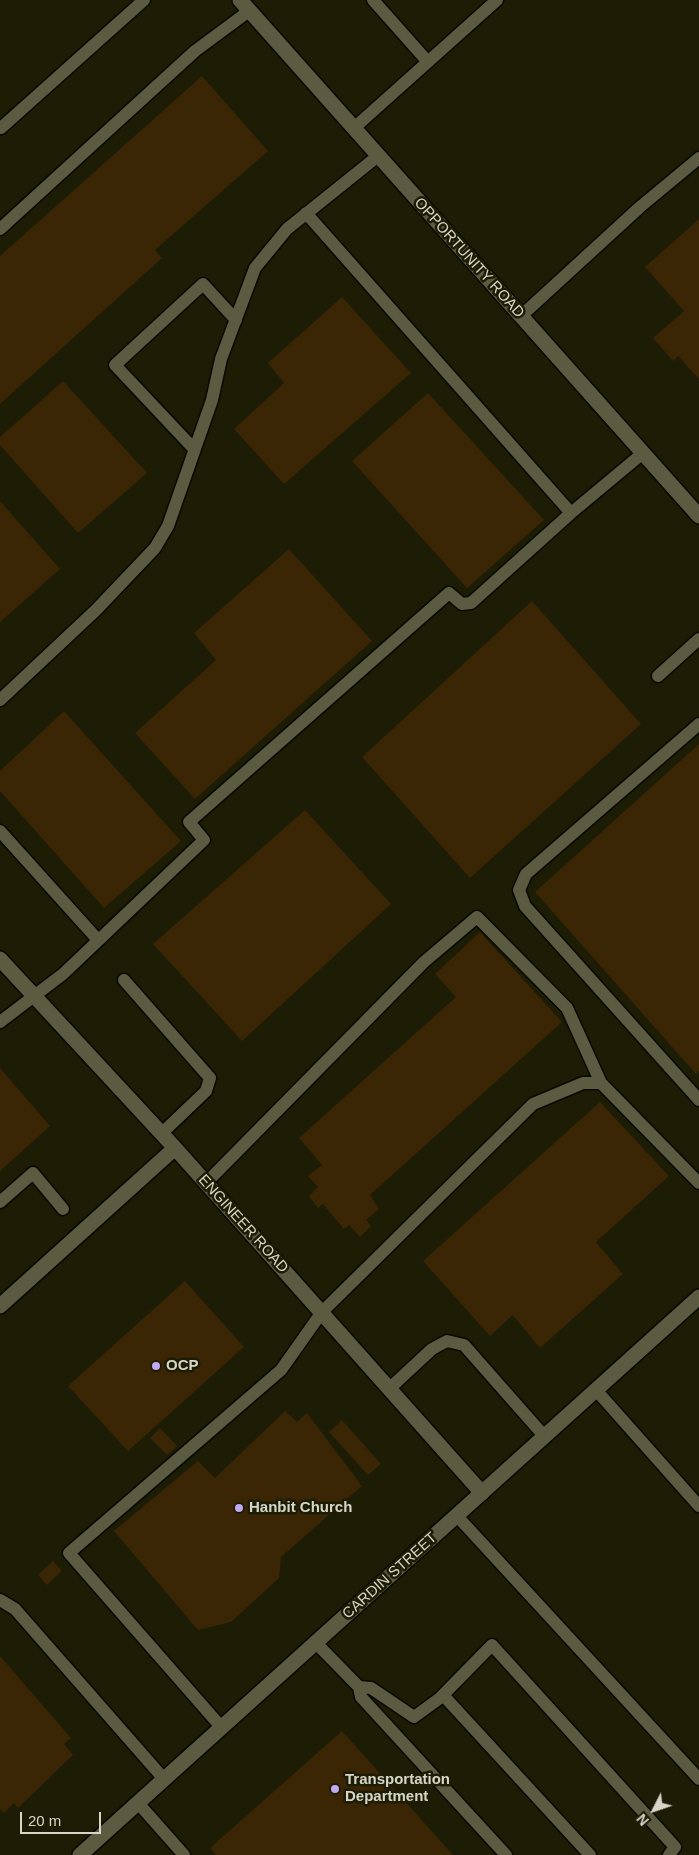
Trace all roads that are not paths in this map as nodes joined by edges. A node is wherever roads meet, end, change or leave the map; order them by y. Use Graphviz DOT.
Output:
graph roads {
  1 [pos="144,0"];
  2 [pos="373,0"];
  3 [pos="493,1"];
  4 [pos="245,6"];
  5 [pos="428,62"];
  6 [pos="0,127"];
  7 [pos="354,128"];
  8 [pos="378,156"];
  9 [pos="699,158"];
  10 [pos="306,213"];
  11 [pos="0,229"];
  12 [pos="521,316"];
  13 [pos="236,320"];
  14 [pos="194,449"];
  15 [pos="643,453"];
  16 [pos="571,513"];
  17 [pos="699,516"];
  18 [pos="699,639"];
  19 [pos="658,676"];
  20 [pos="0,700"];
  21 [pos="699,724"];
  22 [pos="0,831"];
  23 [pos="98,940"];
  24 [pos="0,959"];
  25 [pos="124,980"];
  26 [pos="33,997"];
  27 [pos="0,1022"];
  28 [pos="601,1083"];
  29 [pos="699,1100"];
  30 [pos="161,1134"];
  31 [pos="175,1148"];
  32 [pos="206,1183"];
  33 [pos="699,1183"];
  34 [pos="0,1202"];
  35 [pos="63,1209"];
  36 [pos="699,1298"];
  37 [pos="0,1306"];
  38 [pos="322,1312"];
  39 [pos="390,1388"];
  40 [pos="596,1390"];
  41 [pos="545,1437"];
  42 [pos="482,1493"];
  43 [pos="699,1506"];
  44 [pos="457,1516"];
  45 [pos="0,1600"];
  46 [pos="316,1643"];
  47 [pos="359,1687"];
  48 [pos="443,1695"];
  49 [pos="222,1728"];
  50 [pos="164,1779"];
  51 [pos="699,1780"];
  52 [pos="138,1803"];
  53 [pos="80,1855"];
  54 [pos="184,1855"];
  55 [pos="506,1855"];
  56 [pos="590,1855"];
  57 [pos="669,1855"];
  1 -- 6 [label="lane"];
  2 -- 5 [label="lane"];
  3 -- 5 [label="lane"];
  4 -- 7 [label="street, OPPORTUNITY ROAD"];
  4 -- 11 [label="lane"];
  5 -- 7 [label="lane"];
  7 -- 8 [label="street, OPPORTUNITY ROAD"];
  8 -- 10 [label="lane"];
  8 -- 12 [label="street, OPPORTUNITY ROAD"];
  9 -- 12 [label="lane"];
  10 -- 13 [label="lane"];
  10 -- 16 [label="lane"];
  12 -- 15 [label="street, OPPORTUNITY ROAD"];
  13 -- 14 [label="lane"];
  13 -- 14 [label="lane"];
  14 -- 20 [label="lane"];
  15 -- 16 [label="lane"];
  15 -- 17 [label="street, OPPORTUNITY ROAD"];
  16 -- 23 [label="lane"];
  18 -- 19 [label="lane"];
  21 -- 29 [label="lane"];
  22 -- 23 [label="lane"];
  23 -- 26 [label="lane"];
  24 -- 26 [label="street, ENGINEER ROAD"];
  25 -- 30 [label="lane"];
  26 -- 27 [label="lane"];
  26 -- 30 [label="street, ENGINEER ROAD"];
  28 -- 32 [label="lane"];
  28 -- 33 [label="lane"];
  28 -- 38 [label="lane"];
  30 -- 31 [label="street, ENGINEER ROAD"];
  31 -- 32 [label="street, ENGINEER ROAD"];
  31 -- 37 [label="street"];
  32 -- 38 [label="street, ENGINEER ROAD"];
  34 -- 35 [label="lane"];
  36 -- 40 [label="street, CARDIN STREET"];
  38 -- 39 [label="street, ENGINEER ROAD"];
  38 -- 49 [label="lane"];
  39 -- 41 [label="lane"];
  39 -- 42 [label="street, ENGINEER ROAD"];
  40 -- 41 [label="street, CARDIN STREET"];
  40 -- 43 [label="lane"];
  41 -- 42 [label="street, CARDIN STREET"];
  42 -- 44 [label="street, CARDIN STREET"];
  44 -- 46 [label="street, CARDIN STREET"];
  44 -- 51 [label="lane"];
  45 -- 50 [label="lane"];
  46 -- 47 [label="lane"];
  46 -- 49 [label="street, CARDIN STREET"];
  47 -- 48 [label="lane"];
  47 -- 55 [label="lane"];
  48 -- 56 [label="lane"];
  48 -- 57 [label="lane"];
  49 -- 50 [label="street, CARDIN STREET"];
  50 -- 52 [label="street, CARDIN STREET"];
  52 -- 53 [label="street, CARDIN STREET"];
  52 -- 54 [label="lane"];
}
